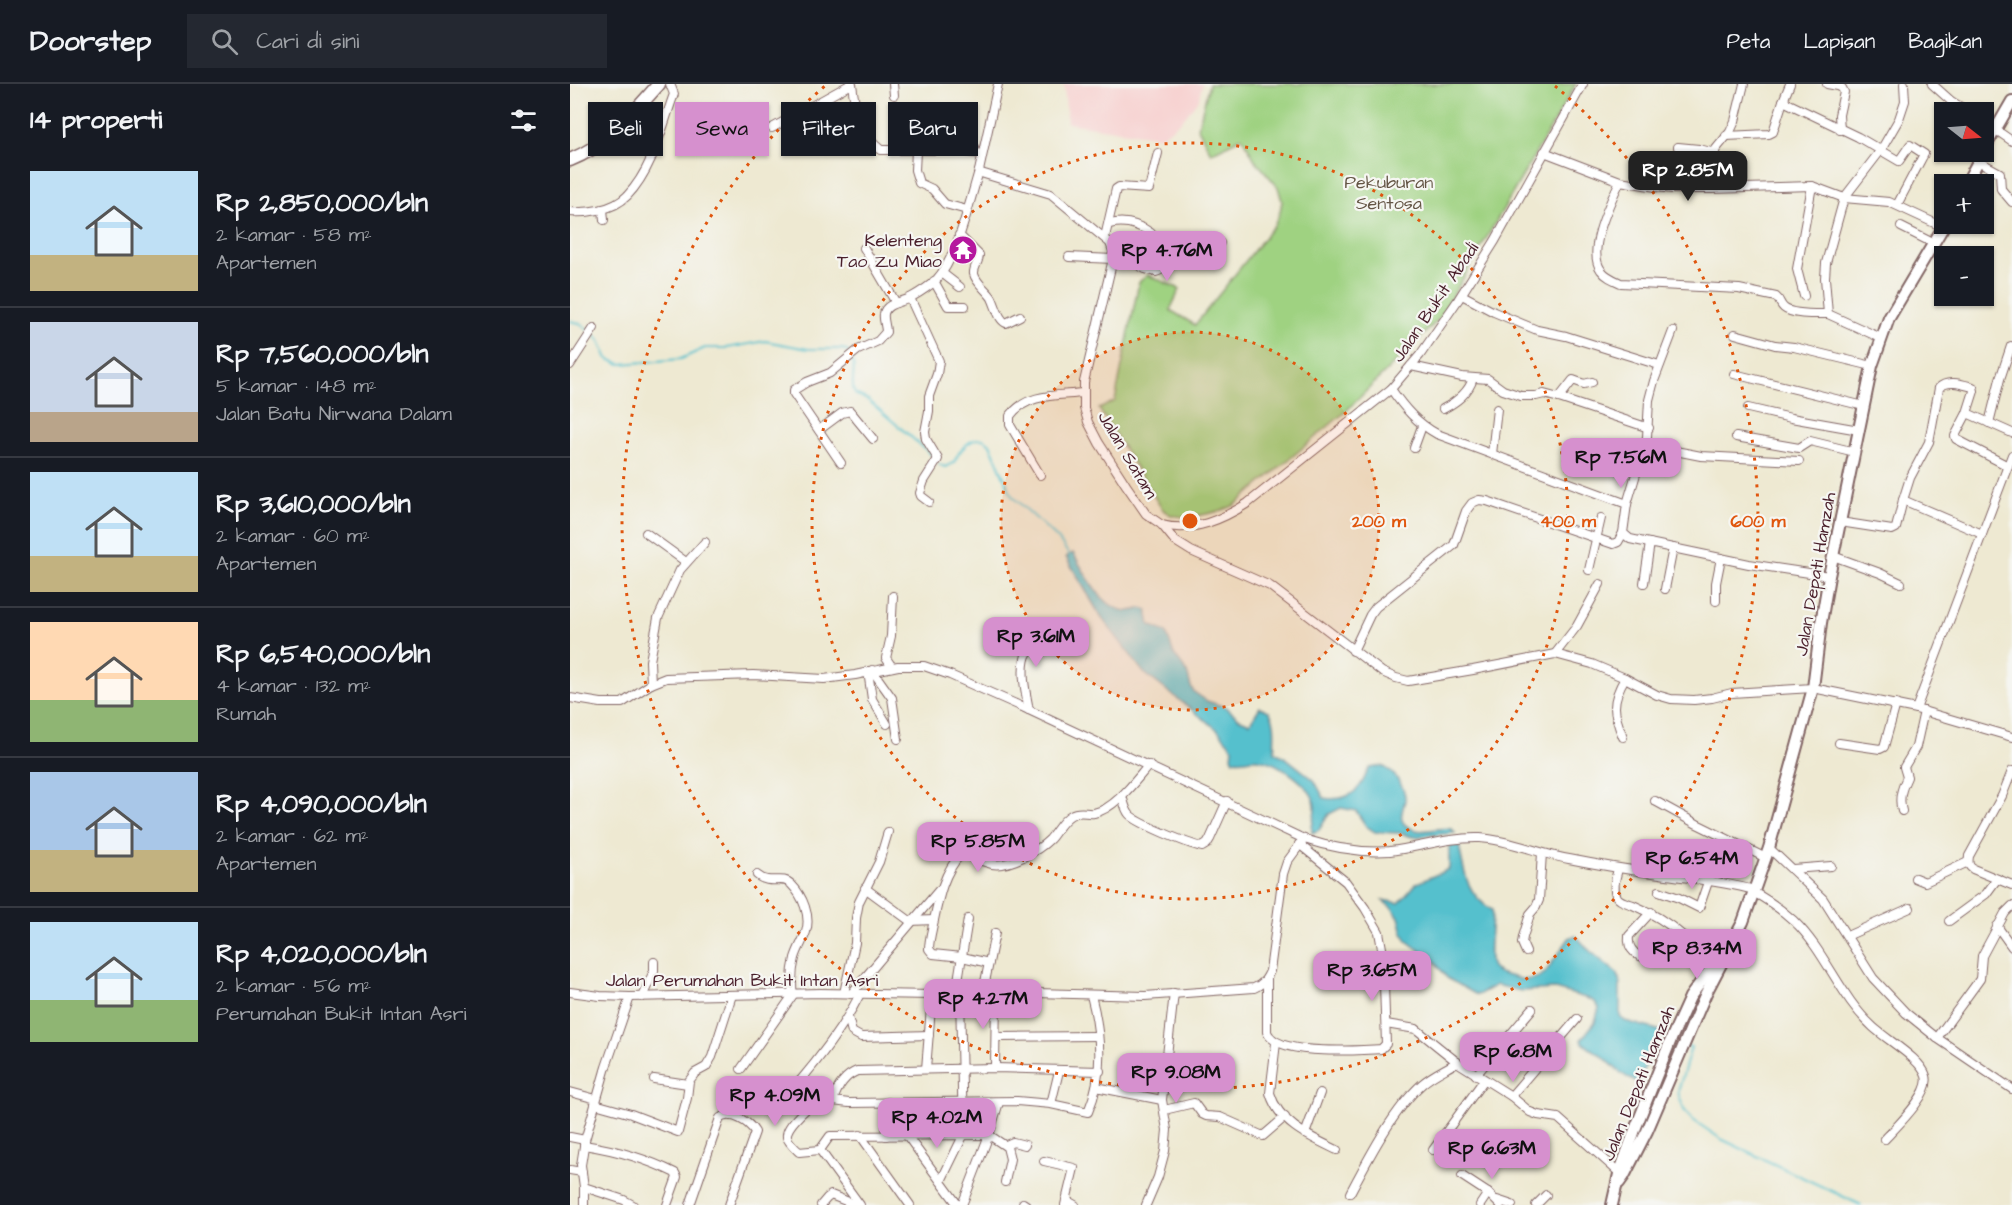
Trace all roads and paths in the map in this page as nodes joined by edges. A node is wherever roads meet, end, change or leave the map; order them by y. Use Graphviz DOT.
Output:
graph roads {
  1 [pos="654,84"];
  2 [pos="659,84"];
  3 [pos="670,84"];
  4 [pos="852,84"];
  5 [pos="893,84"];
  6 [pos="998,84"];
  7 [pos="1583,84"];
  8 [pos="1744,84"];
  9 [pos="1790,84"];
  10 [pos="1827,84"];
  11 [pos="1904,84"];
  12 [pos="1932,84"];
  13 [pos="894,94"];
  14 [pos="1783,101"];
  15 [pos="2012,101"];
  16 [pos="1953,102"];
  17 [pos="772,128"];
  18 [pos="1996,129"];
  19 [pos="1840,130"];
  20 [pos="1994,132"];
  21 [pos="1726,136"];
  22 [pos="2012,141"];
  23 [pos="1678,147"];
  24 [pos="1881,150"];
  25 [pos="888,151"];
  26 [pos="1544,152"];
  27 [pos="570,153"];
  28 [pos="978,153"];
  29 [pos="1158,153"];
  30 [pos="1715,153"];
  31 [pos="982,154"];
  32 [pos="916,156"];
  33 [pos="570,160"];
  34 [pos="1989,162"];
  35 [pos="979,171"];
  36 [pos="1620,181"];
  37 [pos="1812,186"];
  38 [pos="1711,189"];
  39 [pos="1844,198"];
  40 [pos="2012,202"];
  41 [pos="1897,205"];
  42 [pos="603,209"];
  43 [pos="967,210"];
  44 [pos="570,212"];
  45 [pos="604,220"];
  46 [pos="1934,221"];
  47 [pos="1110,224"];
  48 [pos="1901,227"];
  49 [pos="1150,233"];
  50 [pos="1938,234"];
  51 [pos="959,235"];
  52 [pos="1105,237"];
  53 [pos="1220,243"];
  54 [pos="1933,243"];
  55 [pos="864,248"];
  56 [pos="1113,255"];
  57 [pos="1069,257"];
  58 [pos="942,273"];
  59 [pos="934,281"];
  60 [pos="960,287"];
  61 [pos="1462,295"];
  62 [pos="1804,296"];
  63 [pos="910,298"];
  64 [pos="896,303"];
  65 [pos="965,306"];
  66 [pos="1828,314"];
  67 [pos="1020,316"];
  68 [pos="594,328"];
  69 [pos="1673,331"];
  70 [pos="1735,334"];
  71 [pos="1881,338"];
  72 [pos="2011,346"];
  73 [pos="570,365"];
  74 [pos="1659,365"];
  75 [pos="1411,366"];
  76 [pos="1872,366"];
  77 [pos="1734,374"];
  78 [pos="1473,378"];
  79 [pos="1592,382"];
  80 [pos="1391,389"];
  81 [pos="1083,393"];
  82 [pos="1559,398"];
  83 [pos="1864,406"];
  84 [pos="1748,408"];
  85 [pos="1443,409"];
  86 [pos="1497,409"];
  87 [pos="1967,413"];
  88 [pos="1989,423"];
  89 [pos="1422,426"];
  90 [pos="1648,428"];
  91 [pos="819,430"];
  92 [pos="1859,430"];
  93 [pos="2012,433"];
  94 [pos="1736,437"];
  95 [pos="873,439"];
  96 [pos="1645,445"];
  97 [pos="1414,448"];
  98 [pos="1855,452"];
  99 [pos="1492,454"];
  100 [pos="2012,454"];
  101 [pos="1799,461"];
  102 [pos="841,463"];
  103 [pos="2008,466"];
  104 [pos="1040,475"];
  105 [pos="1903,500"];
  106 [pos="929,502"];
  107 [pos="1628,504"];
  108 [pos="1601,518"];
  109 [pos="1840,522"];
  110 [pos="1162,525"];
  111 [pos="646,533"];
  112 [pos="1623,533"];
  113 [pos="1982,534"];
  114 [pos="1597,538"];
  115 [pos="705,542"];
  116 [pos="1650,543"];
  117 [pos="1673,548"];
  118 [pos="1833,556"];
  119 [pos="1721,558"];
  120 [pos="686,562"];
  121 [pos="1589,570"];
  122 [pos="1829,576"];
  123 [pos="1644,583"];
  124 [pos="1901,583"];
  125 [pos="1600,584"];
  126 [pos="1665,589"];
  127 [pos="893,596"];
  128 [pos="1716,601"];
  129 [pos="1053,626"];
  130 [pos="1007,632"];
  131 [pos="1353,651"];
  132 [pos="1027,654"];
  133 [pos="1555,654"];
  134 [pos="892,667"];
  135 [pos="870,671"];
  136 [pos="1625,678"];
  137 [pos="651,684"];
  138 [pos="1813,688"];
  139 [pos="570,698"];
  140 [pos="1896,704"];
  141 [pos="1029,710"];
  142 [pos="1920,710"];
  143 [pos="887,724"];
  144 [pos="1623,737"];
  145 [pos="2012,737"];
  146 [pos="898,739"];
  147 [pos="1839,743"];
  148 [pos="1149,765"];
  149 [pos="2012,771"];
  150 [pos="1122,796"];
  151 [pos="1227,801"];
  152 [pos="1655,801"];
  153 [pos="1902,811"];
  154 [pos="888,832"];
  155 [pos="1302,841"];
  156 [pos="1542,853"];
  157 [pos="1768,853"];
  158 [pos="1968,862"];
  159 [pos="1831,866"];
  160 [pos="1618,869"];
  161 [pos="1793,869"];
  162 [pos="757,875"];
  163 [pos="1709,879"];
  164 [pos="1916,879"];
  165 [pos="1997,879"];
  166 [pos="2012,885"];
  167 [pos="942,887"];
  168 [pos="866,888"];
  169 [pos="1659,891"];
  170 [pos="1754,891"];
  171 [pos="2012,906"];
  172 [pos="1910,908"];
  173 [pos="1651,912"];
  174 [pos="968,919"];
  175 [pos="934,920"];
  176 [pos="914,921"];
  177 [pos="1949,921"];
  178 [pos="1997,926"];
  179 [pos="994,933"];
  180 [pos="1847,936"];
  181 [pos="1735,938"];
  182 [pos="2012,947"];
  183 [pos="1527,952"];
  184 [pos="1383,954"];
  185 [pos="962,957"];
  186 [pos="654,962"];
  187 [pos="988,963"];
  188 [pos="1345,975"];
  189 [pos="1267,979"];
  190 [pos="570,992"];
  191 [pos="983,992"];
  192 [pos="996,992"];
  193 [pos="847,993"];
  194 [pos="958,993"];
  195 [pos="1174,993"];
  196 [pos="732,994"];
  197 [pos="793,994"];
  198 [pos="860,994"];
  199 [pos="932,995"];
  200 [pos="1091,995"];
  201 [pos="630,997"];
  202 [pos="642,997"];
  203 [pos="1532,1009"];
  204 [pos="848,1017"];
  205 [pos="1577,1019"];
  206 [pos="1386,1024"];
  207 [pos="929,1035"];
  208 [pos="1098,1036"];
  209 [pos="996,1037"];
  210 [pos="1937,1038"];
  211 [pos="1276,1042"];
  212 [pos="1457,1062"];
  213 [pos="995,1068"];
  214 [pos="741,1069"];
  215 [pos="926,1069"];
  216 [pos="961,1069"];
  217 [pos="1059,1071"];
  218 [pos="1100,1071"];
  219 [pos="1476,1075"];
  220 [pos="654,1079"];
  221 [pos="1484,1080"];
  222 [pos="800,1081"];
  223 [pos="688,1084"];
  224 [pos="1096,1087"];
  225 [pos="2012,1089"];
  226 [pos="570,1092"];
  227 [pos="1320,1093"];
  228 [pos="1511,1096"];
  229 [pos="1162,1100"];
  230 [pos="833,1101"];
  231 [pos="596,1102"];
  232 [pos="888,1102"];
  233 [pos="962,1102"];
  234 [pos="999,1102"];
  235 [pos="1051,1104"];
  236 [pos="1164,1110"];
  237 [pos="1285,1117"];
  238 [pos="1305,1134"];
  239 [pos="860,1135"];
  240 [pos="989,1135"];
  241 [pos="886,1136"];
  242 [pos="963,1136"];
  243 [pos="570,1137"];
  244 [pos="908,1137"];
  245 [pos="1886,1139"];
  246 [pos="585,1143"];
  247 [pos="1006,1145"];
  248 [pos="1025,1145"];
  249 [pos="820,1149"];
  250 [pos="1337,1150"];
  251 [pos="1433,1150"];
  252 [pos="1044,1161"];
  253 [pos="570,1170"];
  254 [pos="582,1172"];
  255 [pos="1462,1176"];
  256 [pos="1621,1178"];
  257 [pos="941,1181"];
  258 [pos="1005,1182"];
  259 [pos="584,1187"];
  260 [pos="1350,1193"];
  261 [pos="1488,1193"];
  262 [pos="1546,1195"];
  263 [pos="1066,1202"];
  264 [pos="1498,1203"];
  265 [pos="584,1205"];
  266 [pos="633,1205"];
  267 [pos="667,1205"];
  268 [pos="690,1205"];
  269 [pos="729,1205"];
  270 [pos="821,1205"];
  271 [pos="858,1205"];
  272 [pos="910,1205"];
  273 [pos="960,1205"];
  274 [pos="1075,1205"];
  275 [pos="1146,1205"];
  276 [pos="1480,1205"];
  277 [pos="1512,1205"];
  278 [pos="1536,1205"];
  279 [pos="1612,1205"];
  1 -- 27 [label="highway"];
  2 -- 33 [label="highway"];
  3 -- 42 [label="street"];
  4 -- 17 [label="street"];
  4 -- 25 [label="street"];
  5 -- 13 [label="street"];
  6 -- 31 [label="street"];
  7 -- 26 [label="street, Jalan Bukit Abadi"];
  8 -- 21 [label="street"];
  9 -- 14 [label="street"];
  10 -- 19 [label="street"];
  11 -- 24 [label="street"];
  12 -- 16 [label="street"];
  14 -- 19 [label="street"];
  14 -- 21 [label="street"];
  15 -- 18 [label="main road"];
  18 -- 20 [label="main road"];
  18 -- 22 [label="street"];
  19 -- 24 [label="street"];
  21 -- 30 [label="street"];
  23 -- 30 [label="street"];
  24 -- 39 [label="street"];
  24 -- 41 [label="street"];
  26 -- 36 [label="street"];
  26 -- 61 [label="street, Jalan Bukit Abadi"];
  28 -- 31 [label="street"];
  29 -- 47 [label="street"];
  30 -- 38 [label="street"];
  31 -- 35 [label="street"];
  32 -- 43 [label="street"];
  34 -- 40 [label="street"];
  35 -- 43 [label="street"];
  35 -- 52 [label="street"];
  36 -- 38 [label="street"];
  36 -- 66 [label="street"];
  37 -- 38 [label="street"];
  37 -- 39 [label="street"];
  37 -- 62 [label="street"];
  39 -- 41 [label="street"];
  39 -- 66 [label="street"];
  41 -- 46 [label="street"];
  42 -- 44 [label="street"];
  42 -- 45 [label="street"];
  43 -- 51 [label="street"];
  47 -- 49 [label="street"];
  47 -- 52 [label="street"];
  48 -- 54 [label="street"];
  50 -- 54 [label="main road, Jalan Depati Hamzah"];
  51 -- 58 [label="street"];
  51 -- 67 [label="street"];
  52 -- 56 [label="street"];
  53 -- 56 [label="street"];
  54 -- 71 [label="main road, Jalan Depati Hamzah"];
  55 -- 64 [label="street"];
  56 -- 57 [label="street"];
  56 -- 81 [label="street, Jalan Satam"];
  58 -- 59 [label="street"];
  58 -- 60 [label="street"];
  59 -- 63 [label="street"];
  59 -- 65 [label="street"];
  61 -- 74 [label="street"];
  61 -- 75 [label="street, Jalan Bukit Abadi"];
  63 -- 64 [label="street"];
  63 -- 106 [label="street"];
  64 -- 91 [label="street"];
  66 -- 71 [label="street"];
  68 -- 73 [label="street"];
  69 -- 74 [label="street"];
  70 -- 76 [label="street"];
  71 -- 76 [label="main road, Jalan Depati Hamzah"];
  72 -- 88 [label="street"];
  74 -- 90 [label="street"];
  75 -- 78 [label="street"];
  75 -- 80 [label="street, Jalan Bukit Abadi"];
  76 -- 83 [label="main road, Jalan Depati Hamzah"];
  77 -- 83 [label="street"];
  78 -- 82 [label="street"];
  78 -- 85 [label="street"];
  79 -- 82 [label="street"];
  80 -- 89 [label="street"];
  80 -- 110 [label="street, Jalan Bukit Abadi"];
  81 -- 104 [label="street"];
  81 -- 110 [label="street, Jalan Satam"];
  82 -- 90 [label="street"];
  83 -- 92 [label="main road, Jalan Depati Hamzah"];
  84 -- 92 [label="street"];
  86 -- 99 [label="street"];
  87 -- 88 [label="street"];
  87 -- 103 [label="street"];
  87 -- 105 [label="street"];
  88 -- 93 [label="street"];
  89 -- 97 [label="street"];
  89 -- 99 [label="street"];
  90 -- 96 [label="street"];
  91 -- 95 [label="street"];
  91 -- 102 [label="street"];
  92 -- 98 [label="main road, Jalan Depati Hamzah"];
  94 -- 98 [label="street"];
  96 -- 101 [label="street"];
  96 -- 107 [label="street"];
  98 -- 109 [label="main road, Jalan Depati Hamzah"];
  99 -- 107 [label="street"];
  100 -- 103 [label="street"];
  103 -- 113 [label="street"];
  105 -- 109 [label="street"];
  105 -- 113 [label="street"];
  107 -- 112 [label="street"];
  108 -- 114 [label="street"];
  109 -- 118 [label="main road, Jalan Depati Hamzah"];
  110 -- 131 [label="street, Jalan Satam"];
  111 -- 120 [label="street"];
  112 -- 114 [label="street"];
  112 -- 116 [label="street"];
  113 -- 142 [label="street"];
  114 -- 121 [label="street"];
  114 -- 131 [label="street"];
  115 -- 120 [label="street"];
  116 -- 117 [label="street"];
  116 -- 123 [label="street"];
  117 -- 119 [label="street"];
  117 -- 126 [label="street"];
  118 -- 122 [label="main road, Jalan Depati Hamzah"];
  118 -- 124 [label="street"];
  119 -- 122 [label="street"];
  119 -- 128 [label="street"];
  120 -- 137 [label="street"];
  122 -- 138 [label="main road, Jalan Depati Hamzah"];
  125 -- 133 [label="street"];
  127 -- 134 [label="street"];
  129 -- 132 [label="street"];
  130 -- 132 [label="street"];
  131 -- 133 [label="street, Jalan Satam"];
  132 -- 141 [label="street"];
  133 -- 136 [label="street"];
  134 -- 135 [label="street"];
  134 -- 141 [label="street"];
  135 -- 137 [label="street"];
  135 -- 143 [label="street"];
  135 -- 146 [label="street"];
  136 -- 138 [label="street"];
  136 -- 144 [label="street"];
  137 -- 139 [label="street"];
  138 -- 140 [label="street"];
  138 -- 157 [label="main road, Jalan Depati Hamzah"];
  140 -- 142 [label="street"];
  140 -- 147 [label="street"];
  141 -- 148 [label="street"];
  142 -- 145 [label="street"];
  142 -- 153 [label="street"];
  148 -- 150 [label="street"];
  148 -- 151 [label="street"];
  149 -- 158 [label="street"];
  150 -- 151 [label="street"];
  150 -- 167 [label="street"];
  151 -- 155 [label="street"];
  152 -- 157 [label="street"];
  154 -- 168 [label="street"];
  155 -- 156 [label="street"];
  155 -- 184 [label="street"];
  155 -- 189 [label="street"];
  156 -- 160 [label="street"];
  156 -- 183 [label="street"];
  157 -- 161 [label="street"];
  157 -- 170 [label="main road, Jalan Depati Hamzah"];
  158 -- 164 [label="street"];
  158 -- 165 [label="street"];
  159 -- 161 [label="street"];
  160 -- 163 [label="street"];
  160 -- 173 [label="street"];
  161 -- 180 [label="street"];
  162 -- 197 [label="street"];
  163 -- 169 [label="street"];
  163 -- 170 [label="street"];
  165 -- 166 [label="street"];
  165 -- 177 [label="street"];
  167 -- 175 [label="street"];
  167 -- 176 [label="street"];
  168 -- 176 [label="street"];
  168 -- 193 [label="street"];
  170 -- 181 [label="main road, Jalan Depati Hamzah"];
  170 -- 245 [label="street"];
  171 -- 178 [label="street"];
  172 -- 180 [label="street"];
  173 -- 173 [label="street"];
  174 -- 185 [label="street"];
  175 -- 176 [label="street"];
  175 -- 185 [label="street"];
  176 -- 193 [label="street"];
  178 -- 182 [label="street"];
  178 -- 210 [label="street"];
  179 -- 187 [label="street"];
  180 -- 210 [label="street"];
  181 -- 256 [label="main road, Jalan Depati Hamzah"];
  181 -- 256 [label="main road, Jalan Depati Hamzah"];
  184 -- 188 [label="street"];
  184 -- 206 [label="street"];
  185 -- 187 [label="street"];
  185 -- 194 [label="street"];
  186 -- 202 [label="street"];
  187 -- 191 [label="street"];
  189 -- 195 [label="street, Jalan Perumahan Bukit Intan Asri"];
  189 -- 211 [label="street"];
  190 -- 201 [label="street, Jalan Perumahan Bukit Intan Asri"];
  191 -- 192 [label="street, Jalan Perumahan Bukit Intan Asri"];
  191 -- 194 [label="street, Jalan Perumahan Bukit Intan Asri"];
  192 -- 200 [label="street, Jalan Perumahan Bukit Intan Asri"];
  192 -- 209 [label="street"];
  193 -- 197 [label="street, Jalan Perumahan Bukit Intan Asri"];
  193 -- 198 [label="street, Jalan Perumahan Bukit Intan Asri"];
  194 -- 199 [label="street, Jalan Perumahan Bukit Intan Asri"];
  194 -- 216 [label="street"];
  195 -- 200 [label="street, Jalan Perumahan Bukit Intan Asri"];
  195 -- 229 [label="street"];
  196 -- 197 [label="street, Jalan Perumahan Bukit Intan Asri"];
  196 -- 202 [label="street, Jalan Perumahan Bukit Intan Asri"];
  196 -- 223 [label="street"];
  197 -- 214 [label="street"];
  198 -- 199 [label="street, Jalan Perumahan Bukit Intan Asri"];
  198 -- 204 [label="street"];
  199 -- 207 [label="street"];
  200 -- 208 [label="street"];
  201 -- 202 [label="street, Jalan Perumahan Bukit Intan Asri"];
  201 -- 231 [label="street"];
  203 -- 219 [label="street"];
  204 -- 207 [label="street"];
  204 -- 222 [label="street"];
  205 -- 228 [label="street"];
  206 -- 211 [label="street"];
  206 -- 212 [label="street"];
  207 -- 215 [label="street"];
  208 -- 209 [label="street"];
  208 -- 218 [label="street"];
  209 -- 213 [label="street"];
  210 -- 225 [label="street"];
  211 -- 237 [label="street"];
  212 -- 219 [label="street"];
  212 -- 260 [label="street"];
  213 -- 216 [label="street"];
  213 -- 217 [label="street"];
  215 -- 216 [label="street"];
  215 -- 230 [label="street"];
  216 -- 233 [label="street"];
  217 -- 218 [label="street"];
  217 -- 235 [label="street"];
  218 -- 224 [label="street"];
  219 -- 221 [label="street"];
  220 -- 223 [label="street"];
  221 -- 228 [label="street"];
  221 -- 251 [label="street"];
  223 -- 231 [label="street"];
  224 -- 229 [label="street"];
  224 -- 235 [label="street"];
  226 -- 231 [label="street"];
  227 -- 238 [label="street"];
  228 -- 256 [label="street"];
  229 -- 236 [label="street"];
  230 -- 232 [label="street"];
  230 -- 249 [label="street"];
  231 -- 246 [label="street"];
  232 -- 233 [label="street"];
  232 -- 241 [label="street"];
  233 -- 234 [label="street"];
  233 -- 242 [label="street"];
  234 -- 235 [label="street"];
  234 -- 240 [label="street"];
  236 -- 237 [label="street"];
  236 -- 275 [label="street"];
  237 -- 238 [label="street"];
  238 -- 250 [label="street"];
  239 -- 241 [label="street"];
  239 -- 249 [label="street"];
  239 -- 272 [label="street"];
  240 -- 242 [label="street"];
  240 -- 247 [label="street"];
  240 -- 273 [label="street"];
  241 -- 244 [label="street"];
  242 -- 244 [label="street"];
  242 -- 257 [label="street"];
  243 -- 246 [label="street"];
  244 -- 257 [label="street"];
  246 -- 254 [label="street"];
  246 -- 267 [label="street"];
  247 -- 248 [label="street"];
  247 -- 258 [label="street"];
  249 -- 271 [label="street"];
  252 -- 263 [label="street"];
  253 -- 254 [label="street"];
  254 -- 259 [label="street"];
  255 -- 261 [label="street"];
  256 -- 279 [label="main road, Jalan Depati Hamzah"];
  257 -- 273 [label="street"];
  259 -- 265 [label="street"];
  259 -- 266 [label="street"];
  261 -- 264 [label="street"];
  261 -- 276 [label="street"];
  262 -- 278 [label="street"];
  263 -- 274 [label="street"];
  264 -- 277 [label="street"];
  268 -- 269 [label="street"];
  270 -- 271 [label="street"];
}
